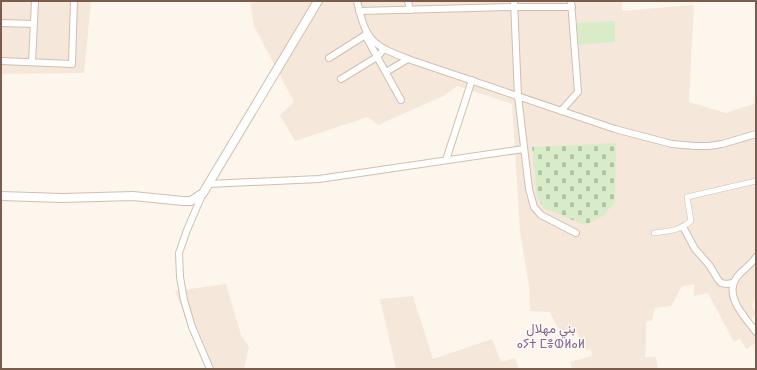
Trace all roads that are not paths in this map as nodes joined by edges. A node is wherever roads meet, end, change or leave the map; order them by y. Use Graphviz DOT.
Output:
graph roads {
  1 [pos="35,1"];
  2 [pos="74,1"];
  3 [pos="318,1"];
  4 [pos="357,1"];
  5 [pos="408,1"];
  6 [pos="462,1"];
  7 [pos="514,4"];
  8 [pos="572,4"];
  9 [pos="462,8"];
  10 [pos="410,10"];
  11 [pos="359,11"];
  12 [pos="1,23"];
  13 [pos="34,24"];
  14 [pos="366,35"];
  15 [pos="384,49"];
  16 [pos="378,57"];
  17 [pos="329,58"];
  18 [pos="408,59"];
  19 [pos="1,61"];
  20 [pos="32,62"];
  21 [pos="386,72"];
  22 [pos="341,79"];
  23 [pos="472,80"];
  24 [pos="518,96"];
  25 [pos="401,100"];
  26 [pos="561,111"];
  27 [pos="756,134"];
  28 [pos="524,149"];
  29 [pos="446,160"];
  30 [pos="756,181"];
  31 [pos="209,184"];
  32 [pos="203,193"];
  33 [pos="1,196"];
  34 [pos="183,201"];
  35 [pos="194,213"];
  36 [pos="683,227"];
  37 [pos="576,233"];
  38 [pos="654,233"];
  39 [pos="756,257"];
  40 [pos="733,282"];
  41 [pos="756,332"];
  42 [pos="210,369"];
  1 -- 13 [label="street"];
  2 -- 20 [label="street"];
  3 -- 31 [label="street"];
  4 -- 11 [label="street"];
  5 -- 10 [label="street"];
  6 -- 9 [label="street"];
  7 -- 8 [label="street"];
  7 -- 9 [label="street"];
  7 -- 24 [label="street"];
  8 -- 26 [label="street"];
  9 -- 10 [label="street"];
  10 -- 11 [label="street"];
  11 -- 14 [label="street"];
  12 -- 13 [label="street"];
  13 -- 20 [label="street"];
  14 -- 15 [label="street"];
  14 -- 16 [label="street"];
  14 -- 17 [label="street"];
  15 -- 16 [label="street"];
  15 -- 18 [label="street"];
  16 -- 21 [label="street"];
  16 -- 22 [label="street"];
  18 -- 21 [label="street"];
  18 -- 23 [label="street"];
  19 -- 20 [label="street"];
  21 -- 25 [label="street"];
  23 -- 24 [label="street"];
  23 -- 29 [label="street"];
  24 -- 26 [label="street"];
  24 -- 28 [label="street"];
  26 -- 27 [label="street"];
  28 -- 29 [label="street"];
  28 -- 37 [label="street"];
  29 -- 31 [label="street"];
  30 -- 36 [label="street"];
  31 -- 32 [label="street"];
  32 -- 34 [label="street"];
  32 -- 35 [label="street"];
  33 -- 34 [label="street"];
  34 -- 35 [label="street"];
  35 -- 42 [label="street"];
  36 -- 38 [label="street"];
  36 -- 40 [label="street"];
  39 -- 40 [label="street"];
  40 -- 41 [label="street"];
}
